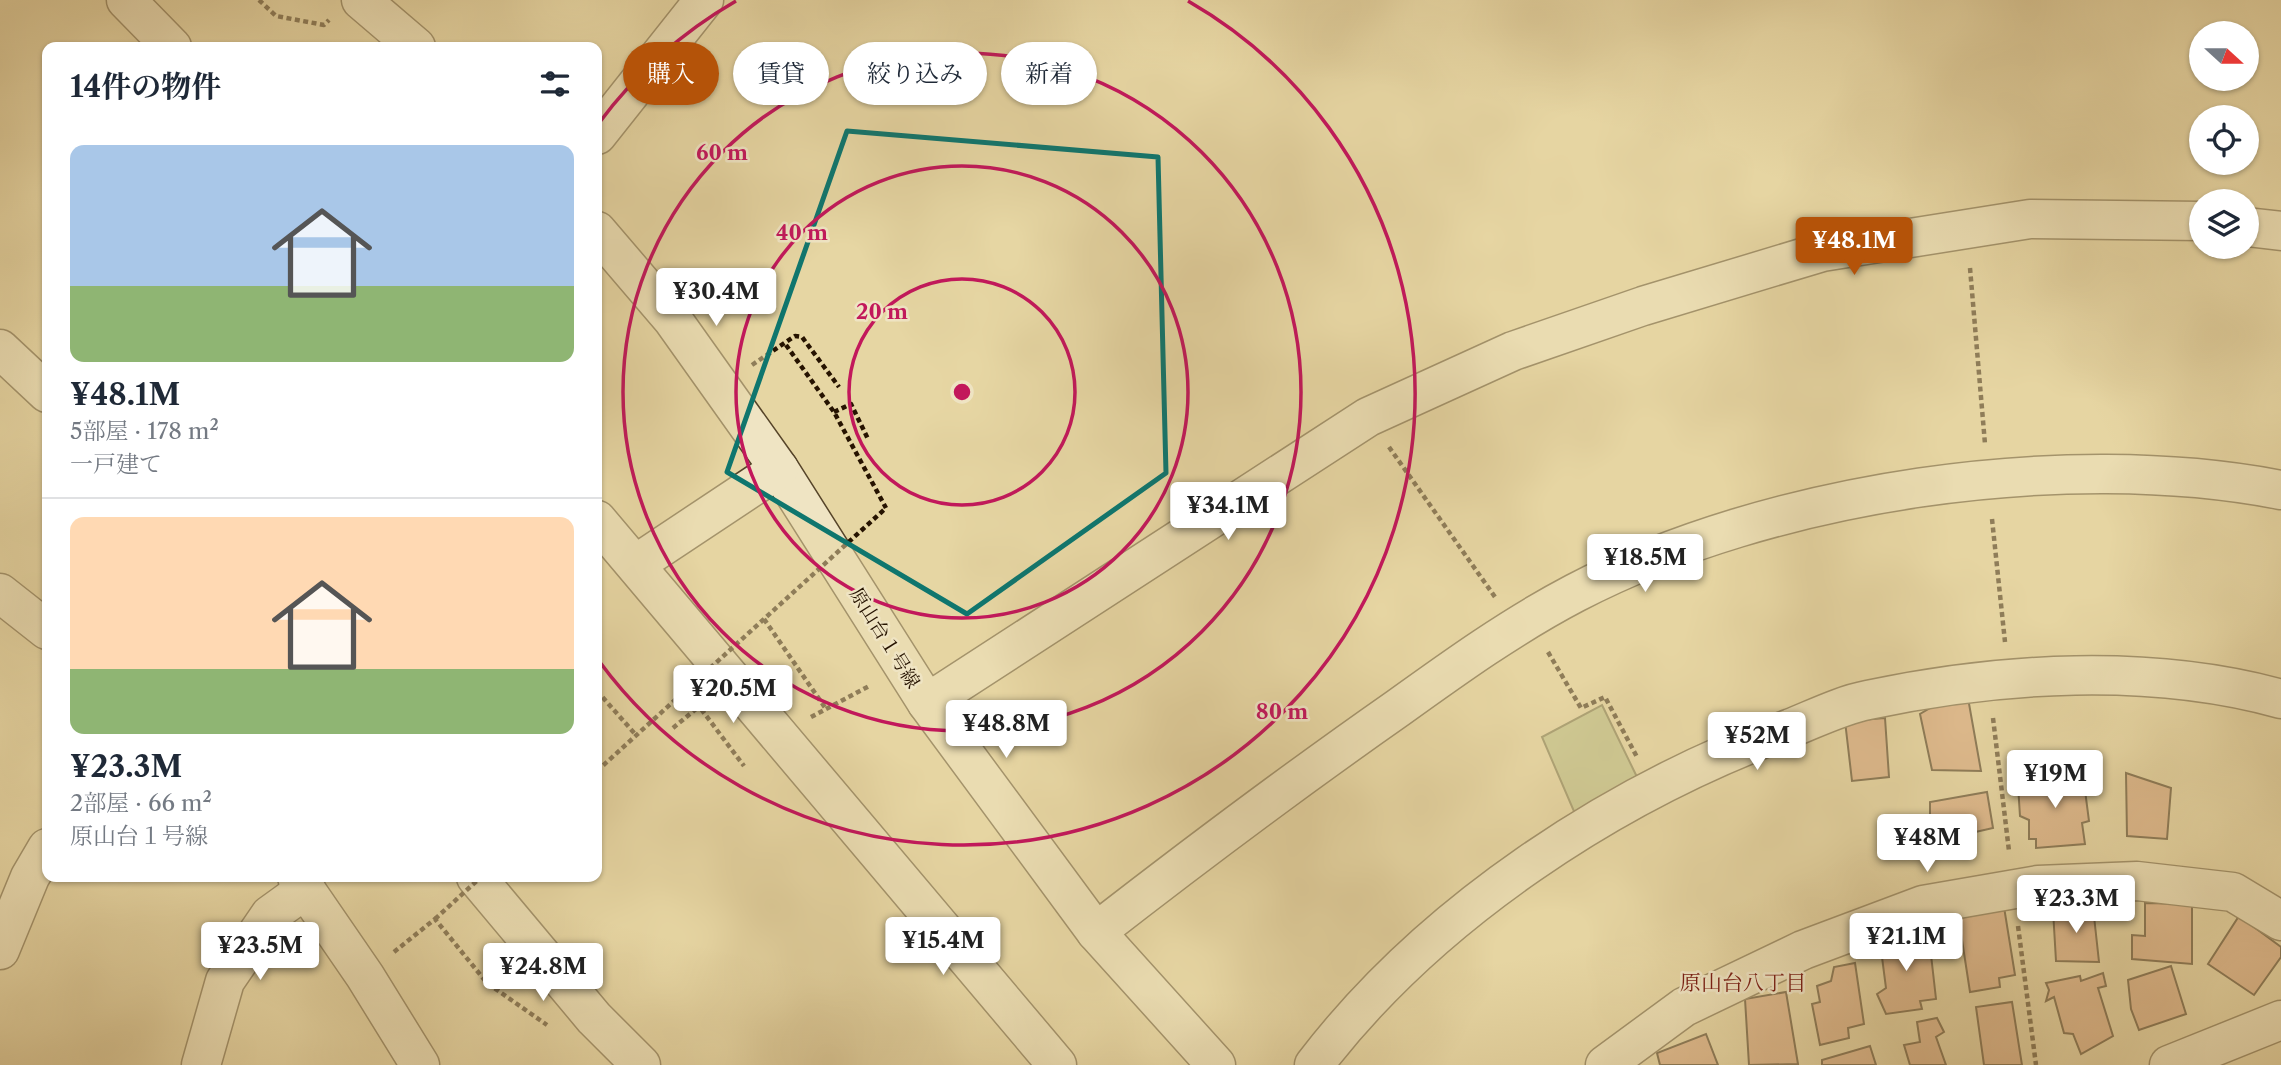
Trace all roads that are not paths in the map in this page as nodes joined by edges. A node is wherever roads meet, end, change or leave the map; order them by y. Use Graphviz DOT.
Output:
graph roads {
  1 [pos="126,0"];
  2 [pos="704,0"];
  3 [pos="347,8"];
  4 [pos="167,42"];
  5 [pos="407,42"];
  6 [pos="602,129"];
  7 [pos="2189,221"];
  8 [pos="2259,228"];
  9 [pos="2281,231"];
  10 [pos="602,237"];
  11 [pos="0,349"];
  12 [pos="42,388"];
  13 [pos="779,469"];
  14 [pos="2281,490"];
  15 [pos="602,526"];
  16 [pos="636,564"];
  17 [pos="0,593"];
  18 [pos="42,626"];
  19 [pos="2281,699"];
  20 [pos="927,704"];
  21 [pos="42,857"];
  22 [pos="480,882"];
  23 [pos="301,883"];
  24 [pos="2281,921"];
  25 [pos="1096,932"];
  26 [pos="0,950"];
  27 [pos="2281,1020"];
  28 [pos="201,1065"];
  29 [pos="421,1065"];
  30 [pos="641,1065"];
  31 [pos="1057,1065"];
  32 [pos="1216,1065"];
  33 [pos="1314,1065"];
  34 [pos="1605,1065"];
  35 [pos="2169,1065"];
  1 -- 4 [label="street"];
  2 -- 6 [label="street"];
  3 -- 5 [label="street"];
  7 -- 20 [label="street"];
  8 -- 9 [label="street"];
  10 -- 13 [label="street, 原山台１号線"];
  11 -- 12 [label="street"];
  13 -- 16 [label="street"];
  13 -- 20 [label="street, 原山台１号線"];
  14 -- 25 [label="street"];
  15 -- 16 [label="street"];
  16 -- 31 [label="street"];
  17 -- 18 [label="street"];
  19 -- 33 [label="street"];
  20 -- 25 [label="street, 原山台１号線"];
  21 -- 26 [label="street"];
  22 -- 30 [label="street"];
  23 -- 28 [label="street"];
  23 -- 29 [label="street"];
  24 -- 34 [label="street"];
  25 -- 32 [label="street, 原山台１号線"];
  27 -- 35 [label="street"];
}
